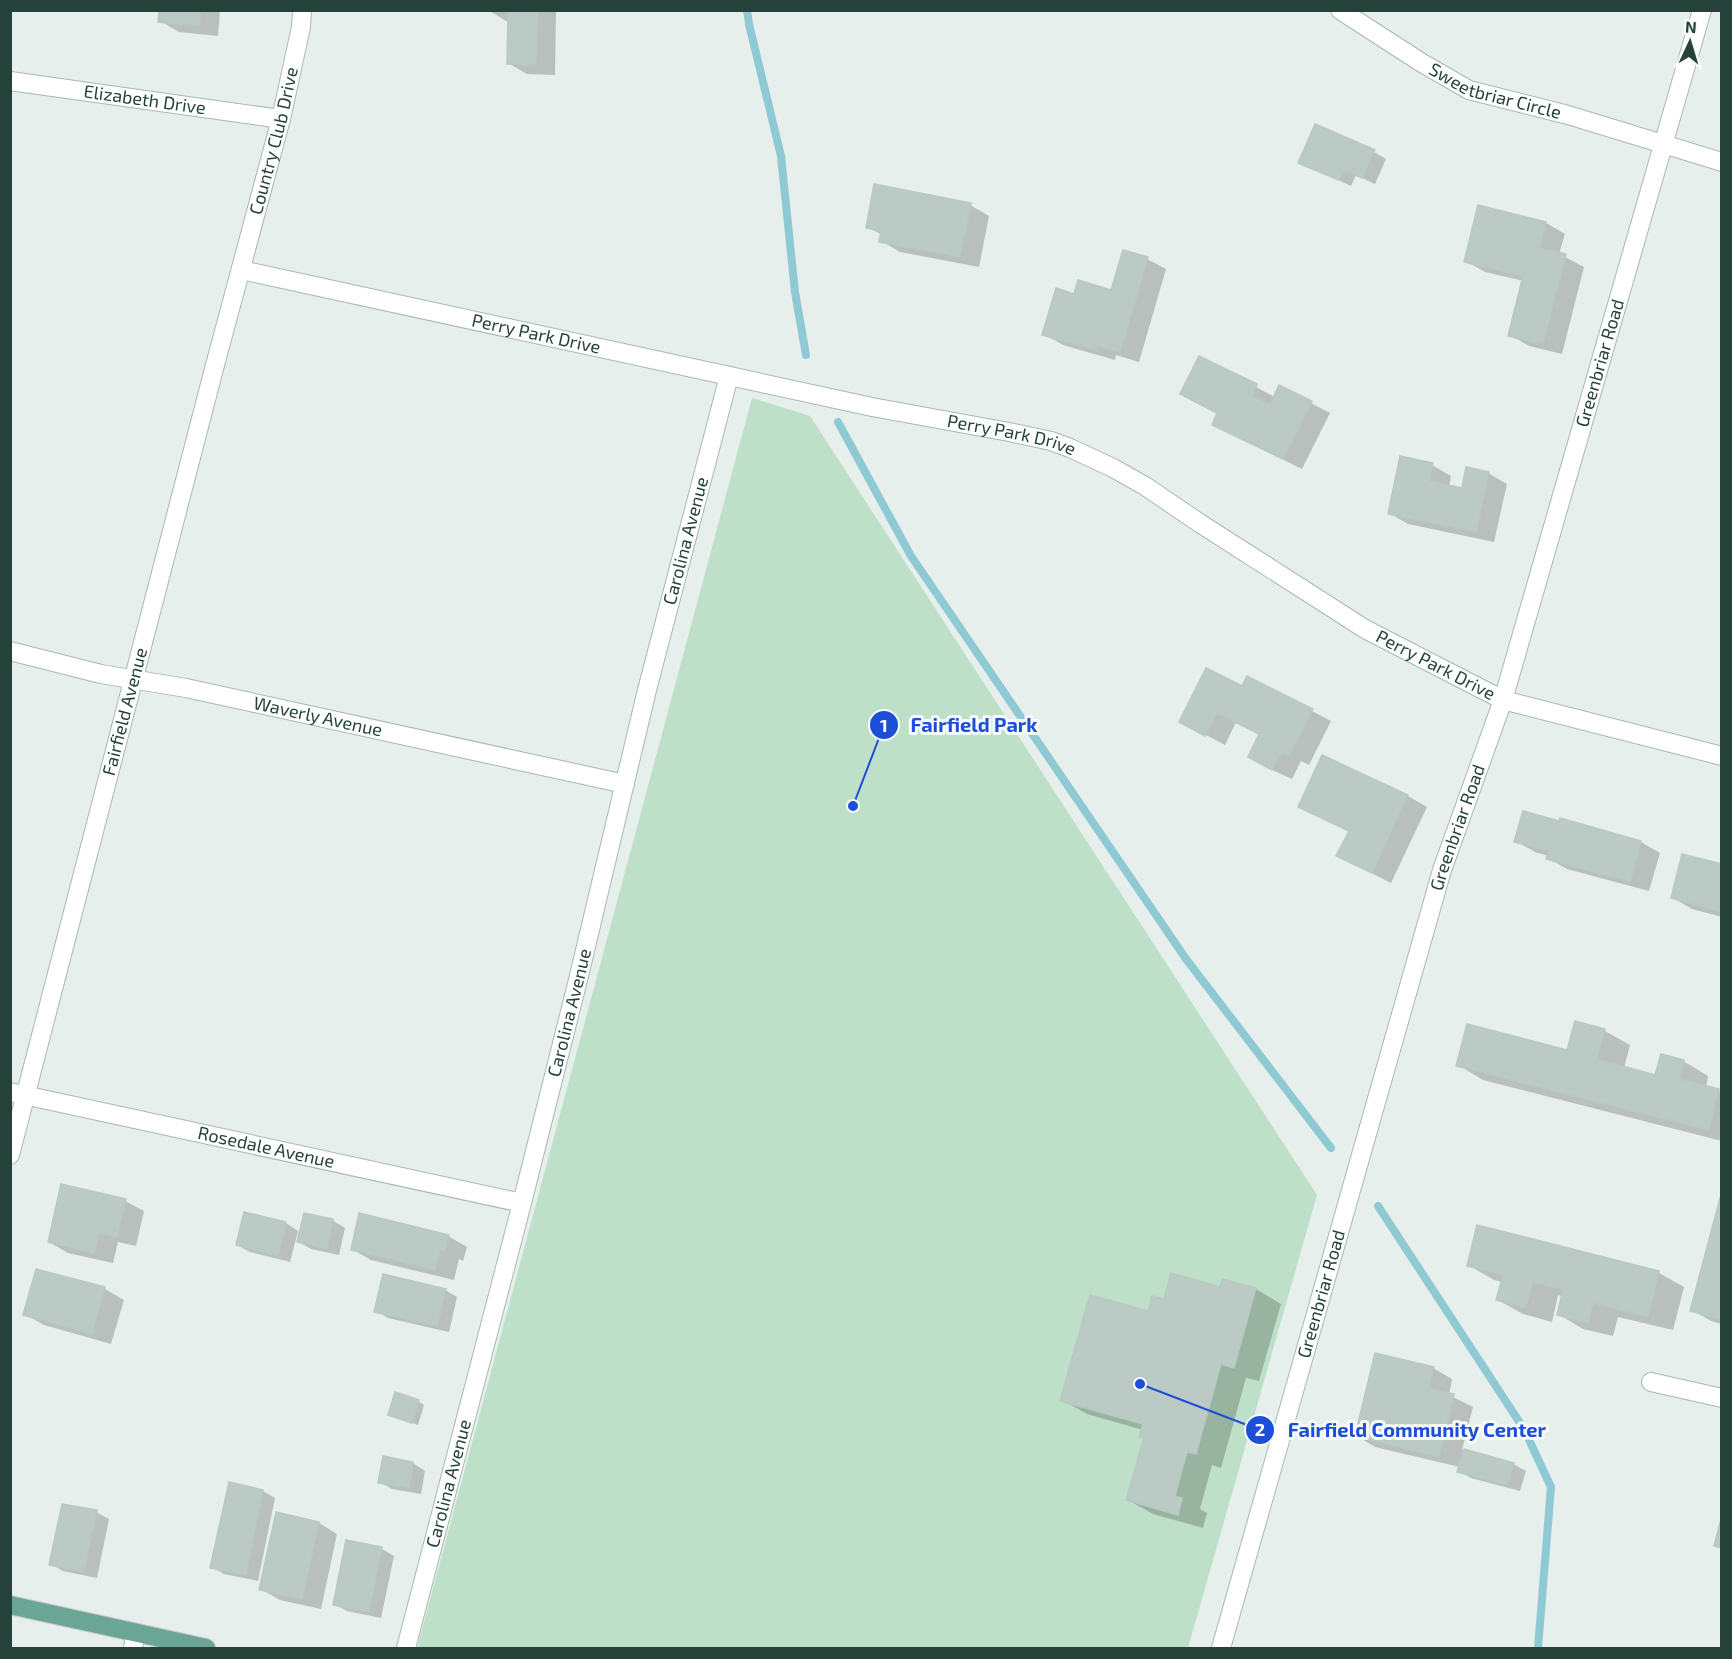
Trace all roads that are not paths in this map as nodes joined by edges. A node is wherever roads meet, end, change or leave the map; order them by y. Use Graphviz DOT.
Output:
graph roads {
  1 [pos="302,10"];
  2 [pos="1340,10"];
  3 [pos="1702,10"];
  4 [pos="10,81"];
  5 [pos="281,119"];
  6 [pos="1664,143"];
  7 [pos="1722,162"];
  8 [pos="241,270"];
  9 [pos="729,376"];
  10 [pos="10,651"];
  11 [pos="135,680"];
  12 [pos="1503,700"];
  13 [pos="1722,756"];
  14 [pos="625,784"];
  15 [pos="18,1094"];
  16 [pos="10,1155"];
  17 [pos="522,1203"];
  18 [pos="1651,1382"];
  19 [pos="1722,1398"];
  20 [pos="10,1605"];
  21 [pos="134,1641"];
  22 [pos="206,1648"];
  23 [pos="406,1648"];
  24 [pos="1221,1648"];
  1 -- 5 [label="street, Country Club Drive"];
  2 -- 6 [label="street, Sweetbriar Circle"];
  3 -- 6 [label="street, Greenbriar Road"];
  4 -- 5 [label="street, Elizabeth Drive"];
  5 -- 8 [label="street, Country Club Drive"];
  6 -- 7 [label="street, Sweetbriar Circle"];
  6 -- 12 [label="street, Greenbriar Road"];
  8 -- 9 [label="street, Perry Park Drive"];
  8 -- 11 [label="street, Fairfield Avenue"];
  9 -- 12 [label="street, Perry Park Drive"];
  9 -- 14 [label="street, Carolina Avenue"];
  10 -- 11 [label="street, Waverly Avenue"];
  11 -- 14 [label="street, Waverly Avenue"];
  11 -- 15 [label="street, Fairfield Avenue"];
  12 -- 13 [label="street, Perry Park Drive"];
  12 -- 24 [label="street, Greenbriar Road"];
  14 -- 17 [label="street, Carolina Avenue"];
  15 -- 16 [label="street, Fairfield Avenue"];
  15 -- 17 [label="street, Rosedale Avenue"];
  17 -- 23 [label="street, Carolina Avenue"];
  18 -- 19 [label="street"];
  20 -- 21 [label="main road"];
  21 -- 22 [label="main road"];
}
